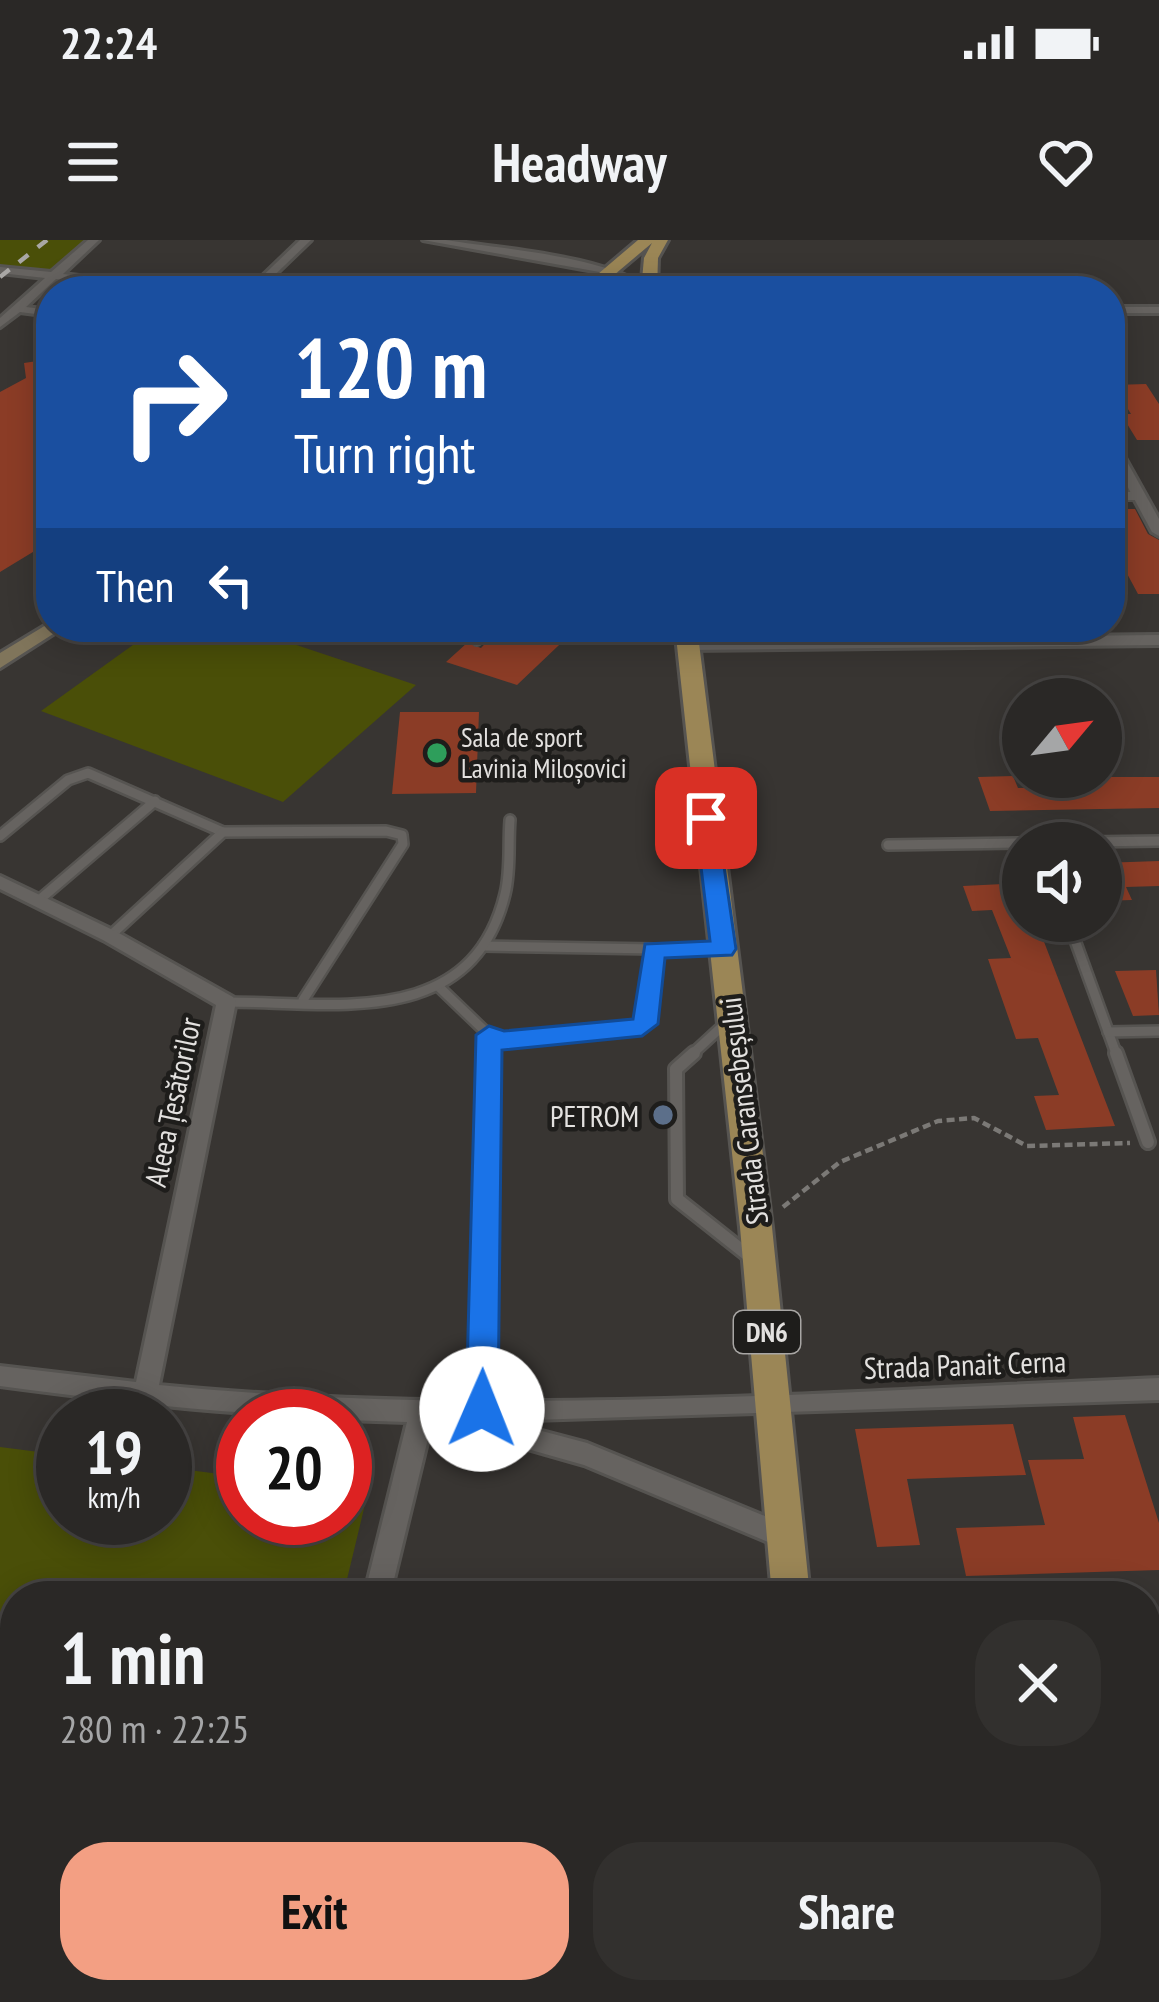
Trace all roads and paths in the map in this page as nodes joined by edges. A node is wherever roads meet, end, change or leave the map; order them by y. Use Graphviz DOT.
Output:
graph roads {
  1 [pos="94,240"];
  2 [pos="306,240"];
  3 [pos="428,240"];
  4 [pos="647,240"];
  5 [pos="661,240"];
  6 [pos="607,270"];
  7 [pos="4,271"];
  8 [pos="53,274"];
  9 [pos="70,276"];
  10 [pos="267,276"];
  11 [pos="602,276"];
  12 [pos="622,276"];
  13 [pos="647,276"];
  14 [pos="36,292"];
  15 [pos="20,309"];
  16 [pos="1125,310"];
  17 [pos="1159,310"];
  18 [pos="36,311"];
  19 [pos="0,324"];
  20 [pos="1125,470"];
  21 [pos="1125,496"];
  22 [pos="1139,496"];
  23 [pos="1159,532"];
  24 [pos="36,639"];
  25 [pos="1125,640"];
  26 [pos="1159,640"];
  27 [pos="688,642"];
  28 [pos="0,662"];
  29 [pos="155,801"];
  30 [pos="510,820"];
  31 [pos="223,832"];
  32 [pos="0,836"];
  33 [pos="1159,841"];
  34 [pos="1122,842"];
  35 [pos="1002,844"];
  36 [pos="888,845"];
  37 [pos="0,882"];
  38 [pos="38,901"];
  39 [pos="110,936"];
  40 [pos="1076,942"];
  41 [pos="483,946"];
  42 [pos="723,949"];
  43 [pos="654,950"];
  44 [pos="439,987"];
  45 [pos="303,1000"];
  46 [pos="226,1002"];
  47 [pos="733,1018"];
  48 [pos="1159,1031"];
  49 [pos="1108,1032"];
  50 [pos="489,1035"];
  51 [pos="1148,1142"];
  52 [pos="756,1227"];
  53 [pos="760,1266"];
  54 [pos="0,1376"];
  55 [pos="100,1389"];
  56 [pos="147,1389"];
  57 [pos="1159,1389"];
  58 [pos="192,1398"];
  59 [pos="774,1404"];
  60 [pos="482,1409"];
  61 [pos="422,1411"];
  62 [pos="785,1537"];
  63 [pos="381,1581"];
  64 [pos="789,1581"];
  1 -- 8 [label="street"];
  2 -- 10 [label="street"];
  3 -- 6 [label="street"];
  4 -- 6 [label="main road"];
  5 -- 13 [label="main road"];
  6 -- 11 [label="main road"];
  6 -- 12 [label="street"];
  7 -- 8 [label="street"];
  8 -- 9 [label="street"];
  14 -- 15 [label="street"];
  15 -- 18 [label="street"];
  15 -- 19 [label="street"];
  16 -- 17 [label="street"];
  20 -- 22 [label="street"];
  21 -- 22 [label="lane"];
  22 -- 23 [label="street"];
  24 -- 28 [label="main road"];
  25 -- 26 [label="street"];
  27 -- 42 [label="main road, Strada Caransebeșului / DN6"];
  29 -- 31 [label="lane"];
  29 -- 32 [label="lane"];
  29 -- 38 [label="lane"];
  30 -- 41 [label="lane"];
  31 -- 39 [label="lane"];
  31 -- 45 [label="lane"];
  33 -- 34 [label="lane"];
  35 -- 36 [label="lane"];
  37 -- 38 [label="street, Aleea Țesătorilor"];
  38 -- 39 [label="street, Aleea Țesătorilor"];
  39 -- 46 [label="street, Aleea Țesătorilor"];
  40 -- 49 [label="lane"];
  41 -- 43 [label="lane"];
  41 -- 44 [label="lane"];
  42 -- 43 [label="lane"];
  42 -- 47 [label="main road, Strada Caransebeșului / DN6"];
  43 -- 50 [label="lane"];
  44 -- 45 [label="lane"];
  44 -- 50 [label="lane"];
  45 -- 46 [label="lane"];
  46 -- 56 [label="street, Aleea Țesătorilor"];
  47 -- 52 [label="main road, Strada Caransebeșului / DN6"];
  47 -- 53 [label="lane"];
  48 -- 49 [label="lane"];
  49 -- 51 [label="lane"];
  50 -- 60 [label="lane"];
  51 -- 52 [label="path"];
  52 -- 53 [label="main road, Strada Caransebeșului / DN6"];
  53 -- 59 [label="main road, Strada Caransebeșului / DN6"];
  54 -- 55 [label="street"];
  57 -- 59 [label="street, Strada Panait Cerna"];
  58 -- 61 [label="street"];
  59 -- 60 [label="street"];
  59 -- 62 [label="main road, Strada Caransebeșului / DN6"];
  60 -- 61 [label="street"];
  61 -- 62 [label="street"];
  61 -- 63 [label="street"];
  62 -- 64 [label="main road, Strada Caransebeșului / DN6"];
}
